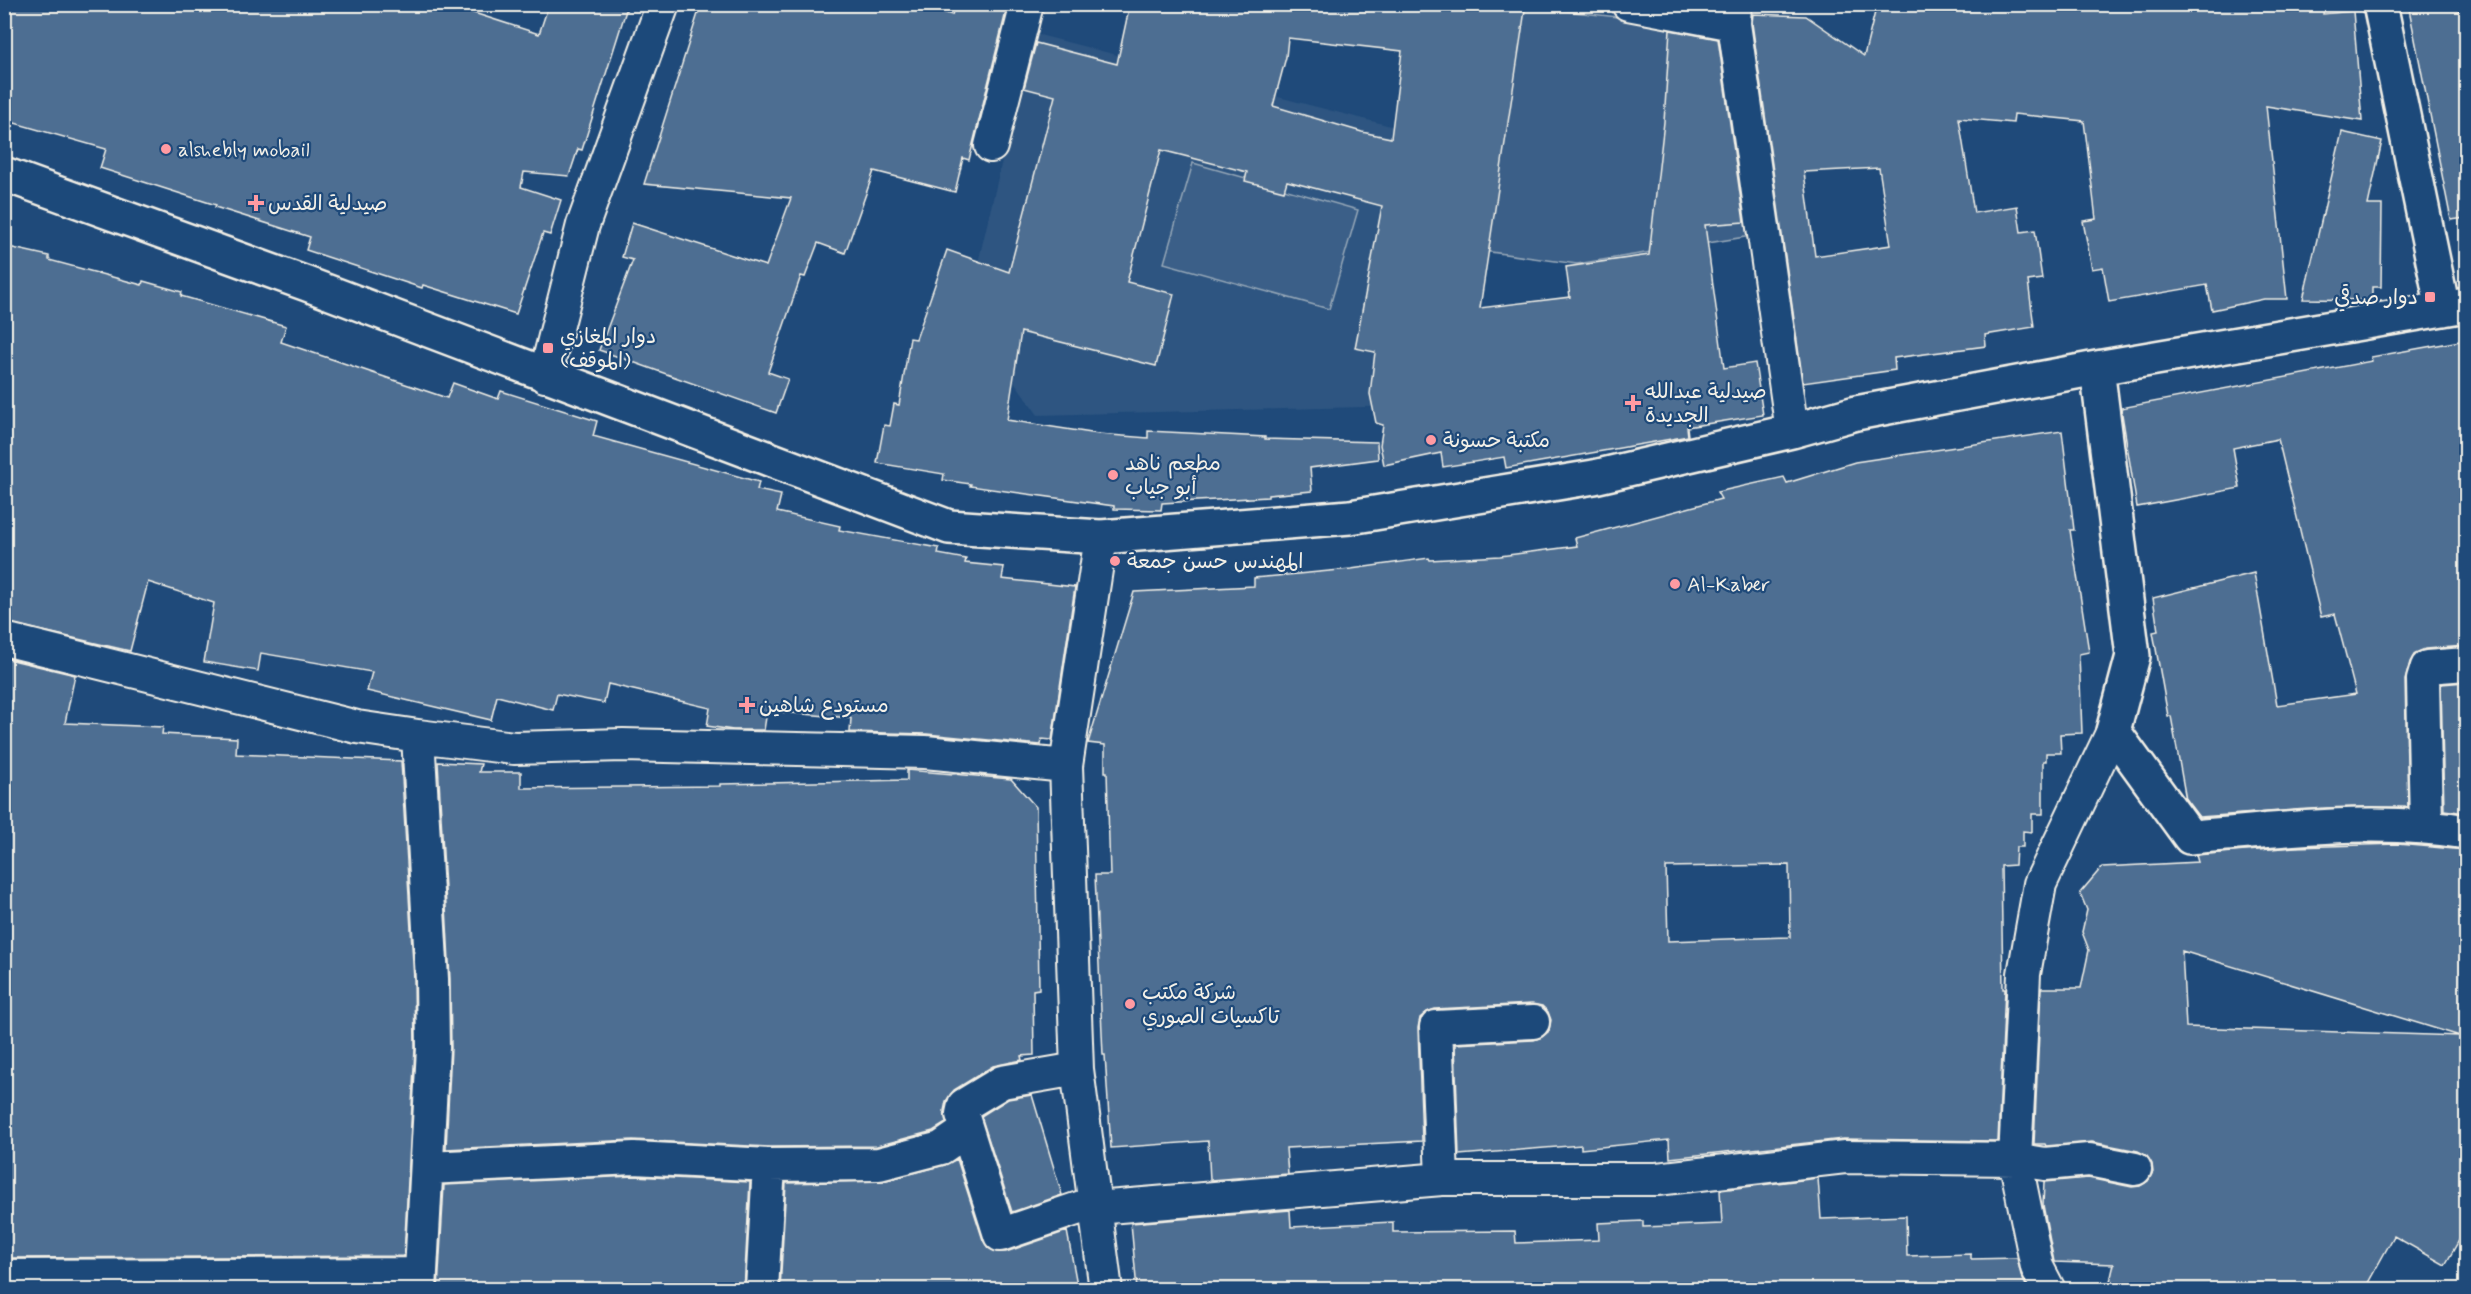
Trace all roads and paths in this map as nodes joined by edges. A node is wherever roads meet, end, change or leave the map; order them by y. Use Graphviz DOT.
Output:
graph roads {
  1 [pos="663,4"];
  2 [pos="1027,4"];
  3 [pos="1628,4"];
  4 [pos="2380,4"];
  5 [pos="1734,14"];
  6 [pos="991,146"];
  7 [pos="4,174"];
  8 [pos="2455,307"];
  9 [pos="2097,368"];
  10 [pos="545,376"];
  11 [pos="1792,431"];
  12 [pos="1101,537"];
  13 [pos="4,639"];
  14 [pos="2466,664"];
  15 [pos="2113,730"];
  16 [pos="418,736"];
  17 [pos="1066,766"];
  18 [pos="2426,825"];
  19 [pos="2466,832"];
  20 [pos="1533,1022"];
  21 [pos="1077,1068"];
  22 [pos="967,1130"];
  23 [pos="2015,1159"];
  24 [pos="769,1165"];
  25 [pos="426,1168"];
  26 [pos="2135,1169"];
  27 [pos="1442,1179"];
  28 [pos="1096,1208"];
  29 [pos="4,1276"];
  30 [pos="420,1282"];
  31 [pos="762,1290"];
  32 [pos="1106,1290"];
  33 [pos="2049,1290"];
  1 -- 10 [label="street"];
  2 -- 6 [label="street"];
  3 -- 5 [label="street"];
  4 -- 8 [label="street"];
  5 -- 11 [label="street"];
  7 -- 10 [label="street"];
  8 -- 9 [label="street"];
  9 -- 11 [label="street"];
  9 -- 15 [label="street"];
  10 -- 12 [label="street"];
  11 -- 12 [label="street"];
  12 -- 17 [label="street"];
  13 -- 16 [label="street"];
  14 -- 18 [label="street"];
  15 -- 18 [label="street"];
  15 -- 23 [label="street"];
  16 -- 17 [label="street"];
  16 -- 25 [label="street"];
  17 -- 21 [label="street"];
  18 -- 19 [label="street"];
  20 -- 27 [label="street"];
  21 -- 22 [label="street"];
  21 -- 28 [label="street"];
  22 -- 24 [label="street"];
  22 -- 28 [label="street"];
  23 -- 26 [label="street"];
  23 -- 27 [label="street"];
  23 -- 33 [label="street"];
  24 -- 25 [label="street"];
  24 -- 31 [label="street"];
  25 -- 30 [label="street"];
  27 -- 28 [label="street"];
  28 -- 32 [label="street"];
  29 -- 30 [label="street"];
}
